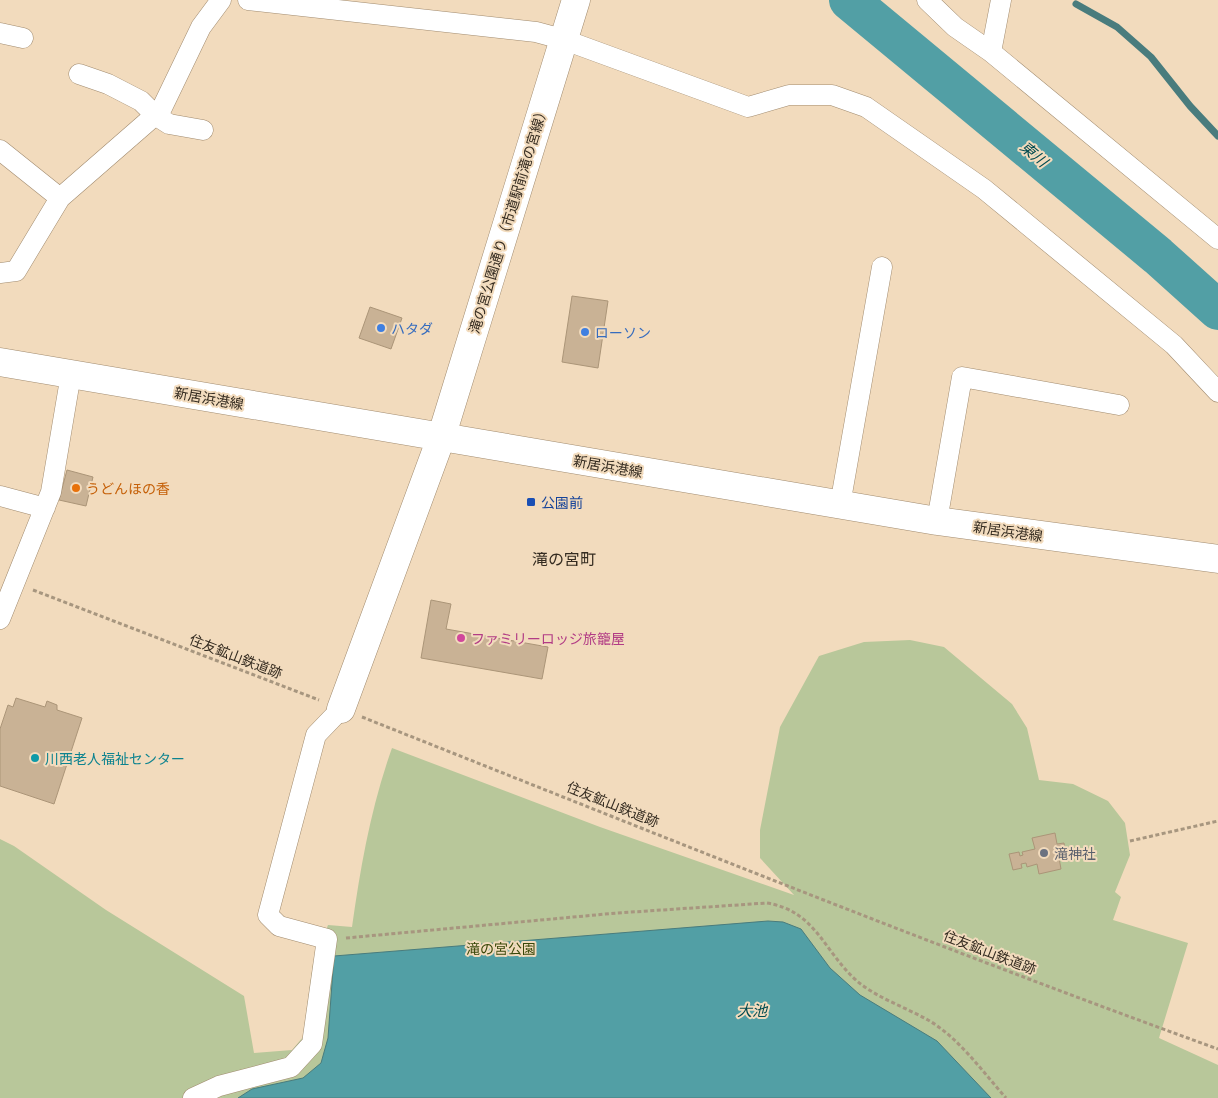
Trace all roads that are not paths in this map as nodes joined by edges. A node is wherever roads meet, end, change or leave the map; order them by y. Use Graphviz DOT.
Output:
graph roads {
  1 [pos="221,0"];
  2 [pos="248,0"];
  3 [pos="576,0"];
  4 [pos="927,0"];
  5 [pos="1001,0"];
  6 [pos="0,33"];
  7 [pos="23,38"];
  8 [pos="562,39"];
  9 [pos="991,52"];
  10 [pos="79,74"];
  11 [pos="155,115"];
  12 [pos="203,130"];
  13 [pos="0,150"];
  14 [pos="60,198"];
  15 [pos="1218,239"];
  16 [pos="882,268"];
  17 [pos="0,273"];
  18 [pos="0,362"];
  19 [pos="71,374"];
  20 [pos="1218,392"];
  21 [pos="1119,404"];
  22 [pos="442,438"];
  23 [pos="0,496"];
  24 [pos="840,505"];
  25 [pos="45,508"];
  26 [pos="937,521"];
  27 [pos="1218,559"];
  28 [pos="0,619"];
  29 [pos="341,709"];
  30 [pos="193,1098"];
  1 -- 11 [label="street"];
  2 -- 8 [label="street"];
  3 -- 8 [label="main road, 滝の宮公園通り（市道駅前滝の宮線）"];
  4 -- 9 [label="street"];
  5 -- 9 [label="street"];
  6 -- 7 [label="street"];
  8 -- 20 [label="street"];
  8 -- 22 [label="main road, 滝の宮公園通り（市道駅前滝の宮線）"];
  9 -- 15 [label="street"];
  10 -- 11 [label="street"];
  11 -- 12 [label="street"];
  11 -- 14 [label="street"];
  13 -- 14 [label="street"];
  14 -- 17 [label="street"];
  16 -- 24 [label="street"];
  18 -- 19 [label="main road, 新居浜港線"];
  19 -- 22 [label="main road, 新居浜港線"];
  19 -- 25 [label="street"];
  21 -- 26 [label="street"];
  22 -- 24 [label="main road, 新居浜港線"];
  22 -- 29 [label="main road, 滝の宮公園通り（市道駅前滝の宮線）"];
  23 -- 25 [label="street"];
  24 -- 26 [label="main road, 新居浜港線"];
  25 -- 28 [label="street"];
  26 -- 27 [label="main road, 新居浜港線"];
  29 -- 30 [label="street"];
}
